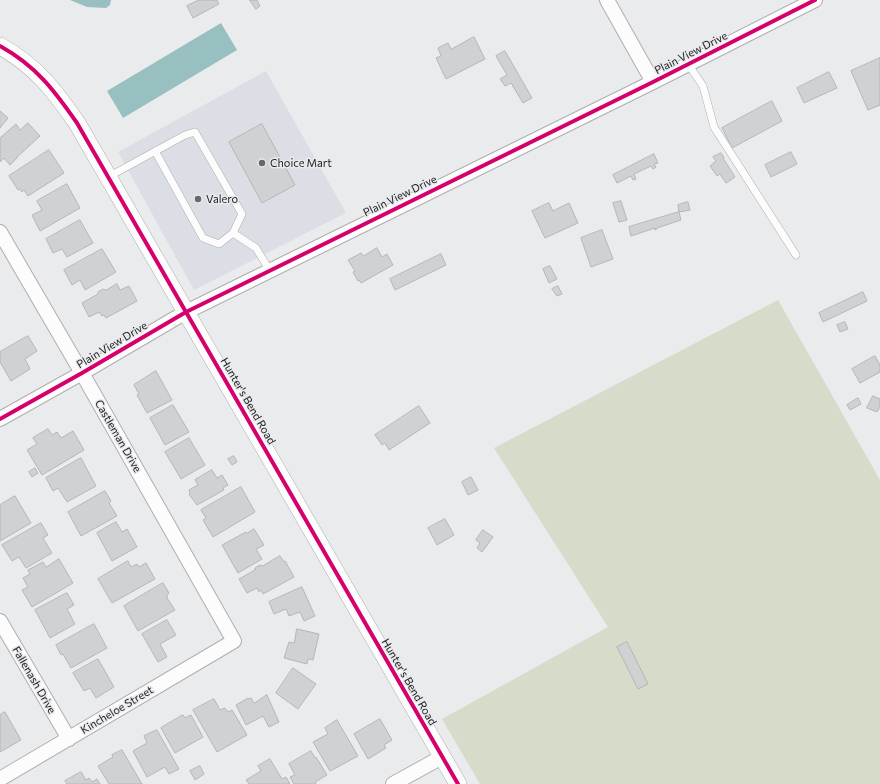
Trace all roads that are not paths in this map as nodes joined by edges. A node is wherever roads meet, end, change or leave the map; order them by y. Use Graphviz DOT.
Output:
graph roads {
  1 [pos="607,0"];
  2 [pos="814,0"];
  3 [pos="0,46"];
  4 [pos="688,64"];
  5 [pos="653,82"];
  6 [pos="155,151"];
  7 [pos="108,177"];
  8 [pos="0,232"];
  9 [pos="233,233"];
  10 [pos="796,255"];
  11 [pos="270,270"];
  12 [pos="186,312"];
  13 [pos="82,373"];
  14 [pos="0,419"];
  15 [pos="0,621"];
  16 [pos="234,641"];
  17 [pos="69,739"];
  18 [pos="442,757"];
  19 [pos="0,779"];
  20 [pos="393,784"];
  21 [pos="458,784"];
  1 -- 5 [label="street"];
  2 -- 4 [label="street, Plain View Drive"];
  3 -- 7 [label="street, Hunter's Bend Road"];
  4 -- 5 [label="street, Plain View Drive"];
  4 -- 10 [label="lane"];
  5 -- 11 [label="street, Plain View Drive"];
  6 -- 7 [label="lane"];
  6 -- 9 [label="lane"];
  6 -- 9 [label="lane"];
  7 -- 12 [label="street, Hunter's Bend Road"];
  8 -- 13 [label="street, Castleman Drive"];
  9 -- 11 [label="lane"];
  11 -- 12 [label="street, Plain View Drive"];
  12 -- 13 [label="street, Plain View Drive"];
  12 -- 18 [label="street, Hunter's Bend Road"];
  13 -- 14 [label="street, Plain View Drive"];
  13 -- 16 [label="street, Castleman Drive"];
  15 -- 17 [label="street, Fallenash Drive"];
  16 -- 17 [label="street, Kincheloe Street"];
  17 -- 19 [label="street, Kincheloe Street"];
  18 -- 20 [label="street"];
  18 -- 21 [label="street, Hunter's Bend Road"];
}
